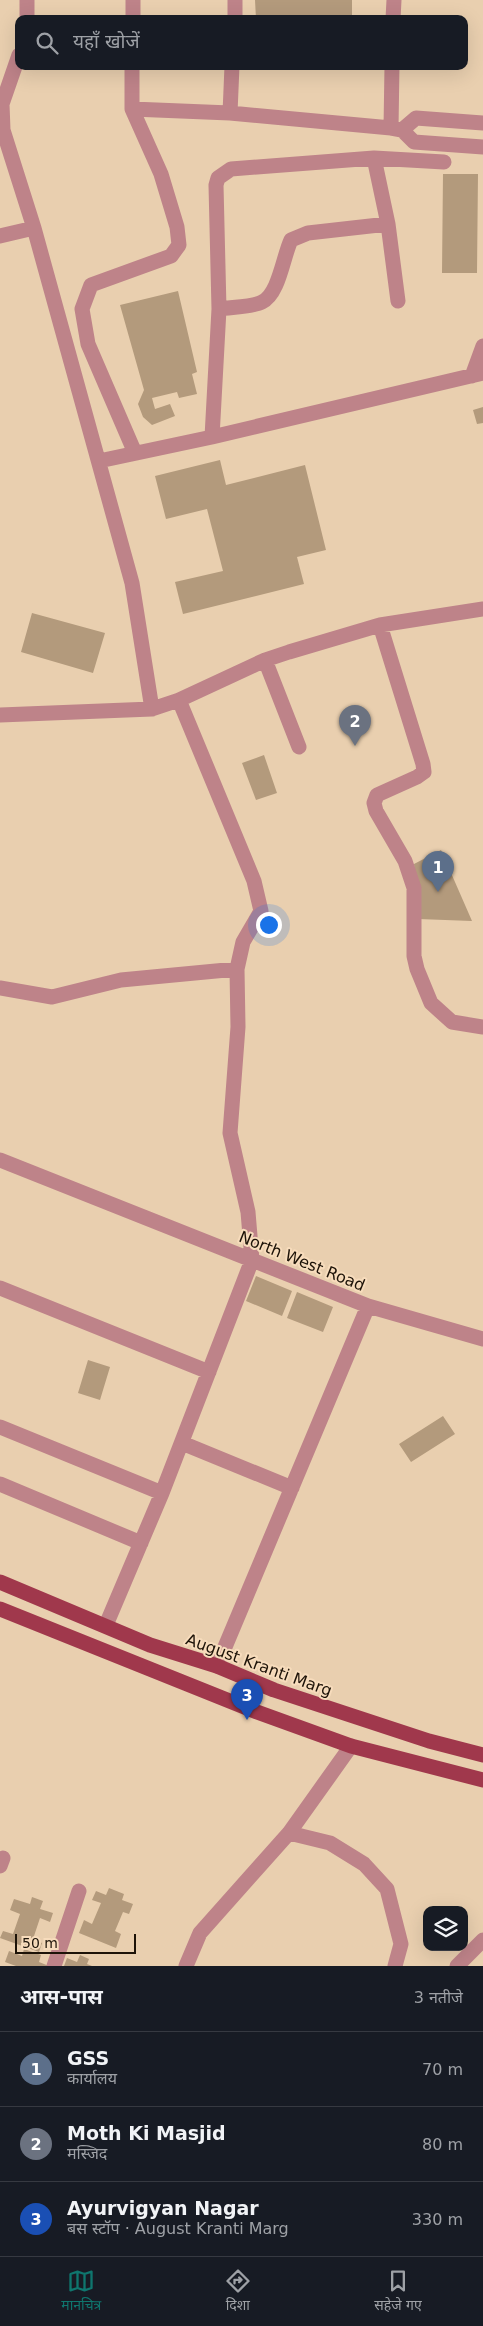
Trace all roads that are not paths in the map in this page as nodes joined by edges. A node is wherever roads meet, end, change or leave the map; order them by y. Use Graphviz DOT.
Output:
graph roads {
  1 [pos="27,0"];
  2 [pos="133,0"];
  3 [pos="235,0"];
  4 [pos="394,0"];
  5 [pos="27,15"];
  6 [pos="133,15"];
  7 [pos="234,15"];
  8 [pos="393,15"];
  9 [pos="15,63"];
  10 [pos="132,70"];
  11 [pos="232,70"];
  12 [pos="392,70"];
  13 [pos="2,94"];
  14 [pos="132,109"];
  15 [pos="230,113"];
  16 [pos="483,123"];
  17 [pos="396,129"];
  18 [pos="2,130"];
  19 [pos="483,147"];
  20 [pos="374,158"];
  21 [pos="444,162"];
  22 [pos="388,224"];
  23 [pos="34,228"];
  24 [pos="0,236"];
  25 [pos="398,301"];
  26 [pos="219,308"];
  27 [pos="483,346"];
  28 [pos="478,375"];
  29 [pos="212,437"];
  30 [pos="135,453"];
  31 [pos="99,461"];
  32 [pos="483,609"];
  33 [pos="380,625"];
  34 [pos="264,660"];
  35 [pos="179,700"];
  36 [pos="152,709"];
  37 [pos="0,715"];
  38 [pos="299,746"];
  39 [pos="237,969"];
  40 [pos="0,988"];
  41 [pos="483,1027"];
  42 [pos="0,1160"];
  43 [pos="252,1260"];
  44 [pos="0,1288"];
  45 [pos="368,1306"];
  46 [pos="483,1339"];
  47 [pos="209,1372"];
  48 [pos="0,1427"];
  49 [pos="182,1443"];
  50 [pos="0,1484"];
  51 [pos="292,1488"];
  52 [pos="162,1493"];
  53 [pos="141,1542"];
  54 [pos="0,1582"];
  55 [pos="0,1609"];
  56 [pos="106,1625"];
  57 [pos="217,1666"];
  58 [pos="351,1746"];
  59 [pos="483,1755"];
  60 [pos="483,1780"];
  61 [pos="290,1833"];
  62 [pos="79,1891"];
  63 [pos="483,1940"];
  64 [pos="54,1966"];
  65 [pos="186,1966"];
  66 [pos="395,1966"];
  67 [pos="457,1966"];
  1 -- 5 [label="street"];
  2 -- 6 [label="street"];
  3 -- 7 [label="street"];
  4 -- 8 [label="street"];
  9 -- 13 [label="street"];
  10 -- 14 [label="street"];
  11 -- 15 [label="street"];
  12 -- 17 [label="street"];
  13 -- 18 [label="street"];
  14 -- 15 [label="street"];
  14 -- 30 [label="street"];
  15 -- 17 [label="street"];
  16 -- 17 [label="street"];
  17 -- 19 [label="street"];
  18 -- 23 [label="street"];
  20 -- 21 [label="street"];
  20 -- 22 [label="street"];
  20 -- 26 [label="street"];
  22 -- 25 [label="street"];
  22 -- 26 [label="street"];
  23 -- 24 [label="street"];
  23 -- 31 [label="street"];
  26 -- 29 [label="street"];
  27 -- 28 [label="street"];
  28 -- 29 [label="street"];
  29 -- 30 [label="street"];
  30 -- 31 [label="street"];
  31 -- 36 [label="street"];
  32 -- 33 [label="street"];
  33 -- 34 [label="street"];
  33 -- 41 [label="street"];
  34 -- 35 [label="street"];
  34 -- 38 [label="street"];
  35 -- 36 [label="street"];
  35 -- 39 [label="street"];
  36 -- 37 [label="street"];
  39 -- 40 [label="street"];
  39 -- 43 [label="street"];
  42 -- 43 [label="street, North West Road"];
  43 -- 45 [label="street, North West Road"];
  43 -- 47 [label="street"];
  44 -- 47 [label="street"];
  45 -- 46 [label="street"];
  45 -- 51 [label="street, North West Road"];
  47 -- 49 [label="street"];
  48 -- 52 [label="street"];
  49 -- 51 [label="street"];
  49 -- 52 [label="street"];
  50 -- 53 [label="street"];
  51 -- 57 [label="street, North West Road"];
  52 -- 53 [label="street"];
  53 -- 56 [label="street"];
  54 -- 56 [label="main road, August Kranti Marg"];
  55 -- 58 [label="main road"];
  56 -- 57 [label="main road, August Kranti Marg"];
  57 -- 59 [label="main road, August Kranti Marg"];
  58 -- 60 [label="main road"];
  58 -- 61 [label="street"];
  61 -- 65 [label="street"];
  61 -- 66 [label="street"];
  62 -- 64 [label="street"];
  63 -- 67 [label="street"];
}
